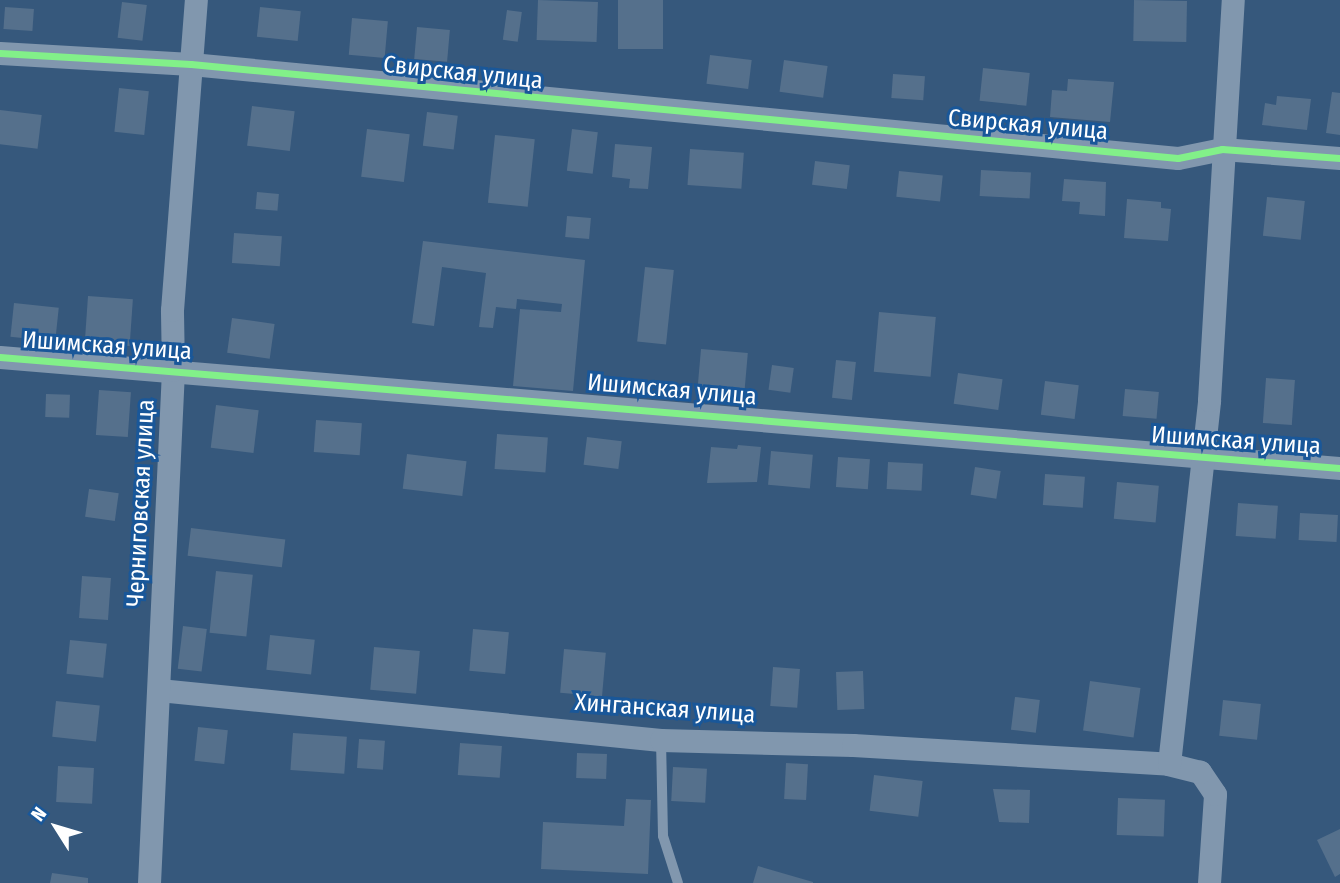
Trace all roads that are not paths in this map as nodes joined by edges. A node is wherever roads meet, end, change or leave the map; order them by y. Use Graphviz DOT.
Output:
graph roads {
  1 [pos="196,0"];
  2 [pos="1233,0"];
  3 [pos="0,53"];
  4 [pos="191,64"];
  5 [pos="1222,149"];
  6 [pos="1340,158"];
  7 [pos="0,357"];
  8 [pos="173,370"];
  9 [pos="1202,460"];
  10 [pos="1340,468"];
  11 [pos="159,691"];
  12 [pos="661,740"];
  13 [pos="1169,764"];
  14 [pos="149,883"];
  15 [pos="678,883"];
  16 [pos="1209,883"];
  1 -- 4 [label="street, Черниговская улица"];
  2 -- 5 [label="street"];
  3 -- 4 [label="street, Свирская улица"];
  4 -- 5 [label="street, Свирская улица"];
  4 -- 8 [label="street, Черниговская улица"];
  5 -- 6 [label="street, Свирская улица"];
  5 -- 9 [label="street"];
  7 -- 8 [label="street, Ишимская улица"];
  8 -- 9 [label="street, Ишимская улица"];
  8 -- 11 [label="street, Черниговская улица"];
  9 -- 10 [label="street, Ишимская улица"];
  9 -- 13 [label="street"];
  11 -- 12 [label="street, Хинганская улица"];
  11 -- 14 [label="street, Черниговская улица"];
  12 -- 13 [label="street, Хинганская улица"];
  12 -- 15 [label="lane"];
  13 -- 16 [label="street, Хинганская улица"];
}
